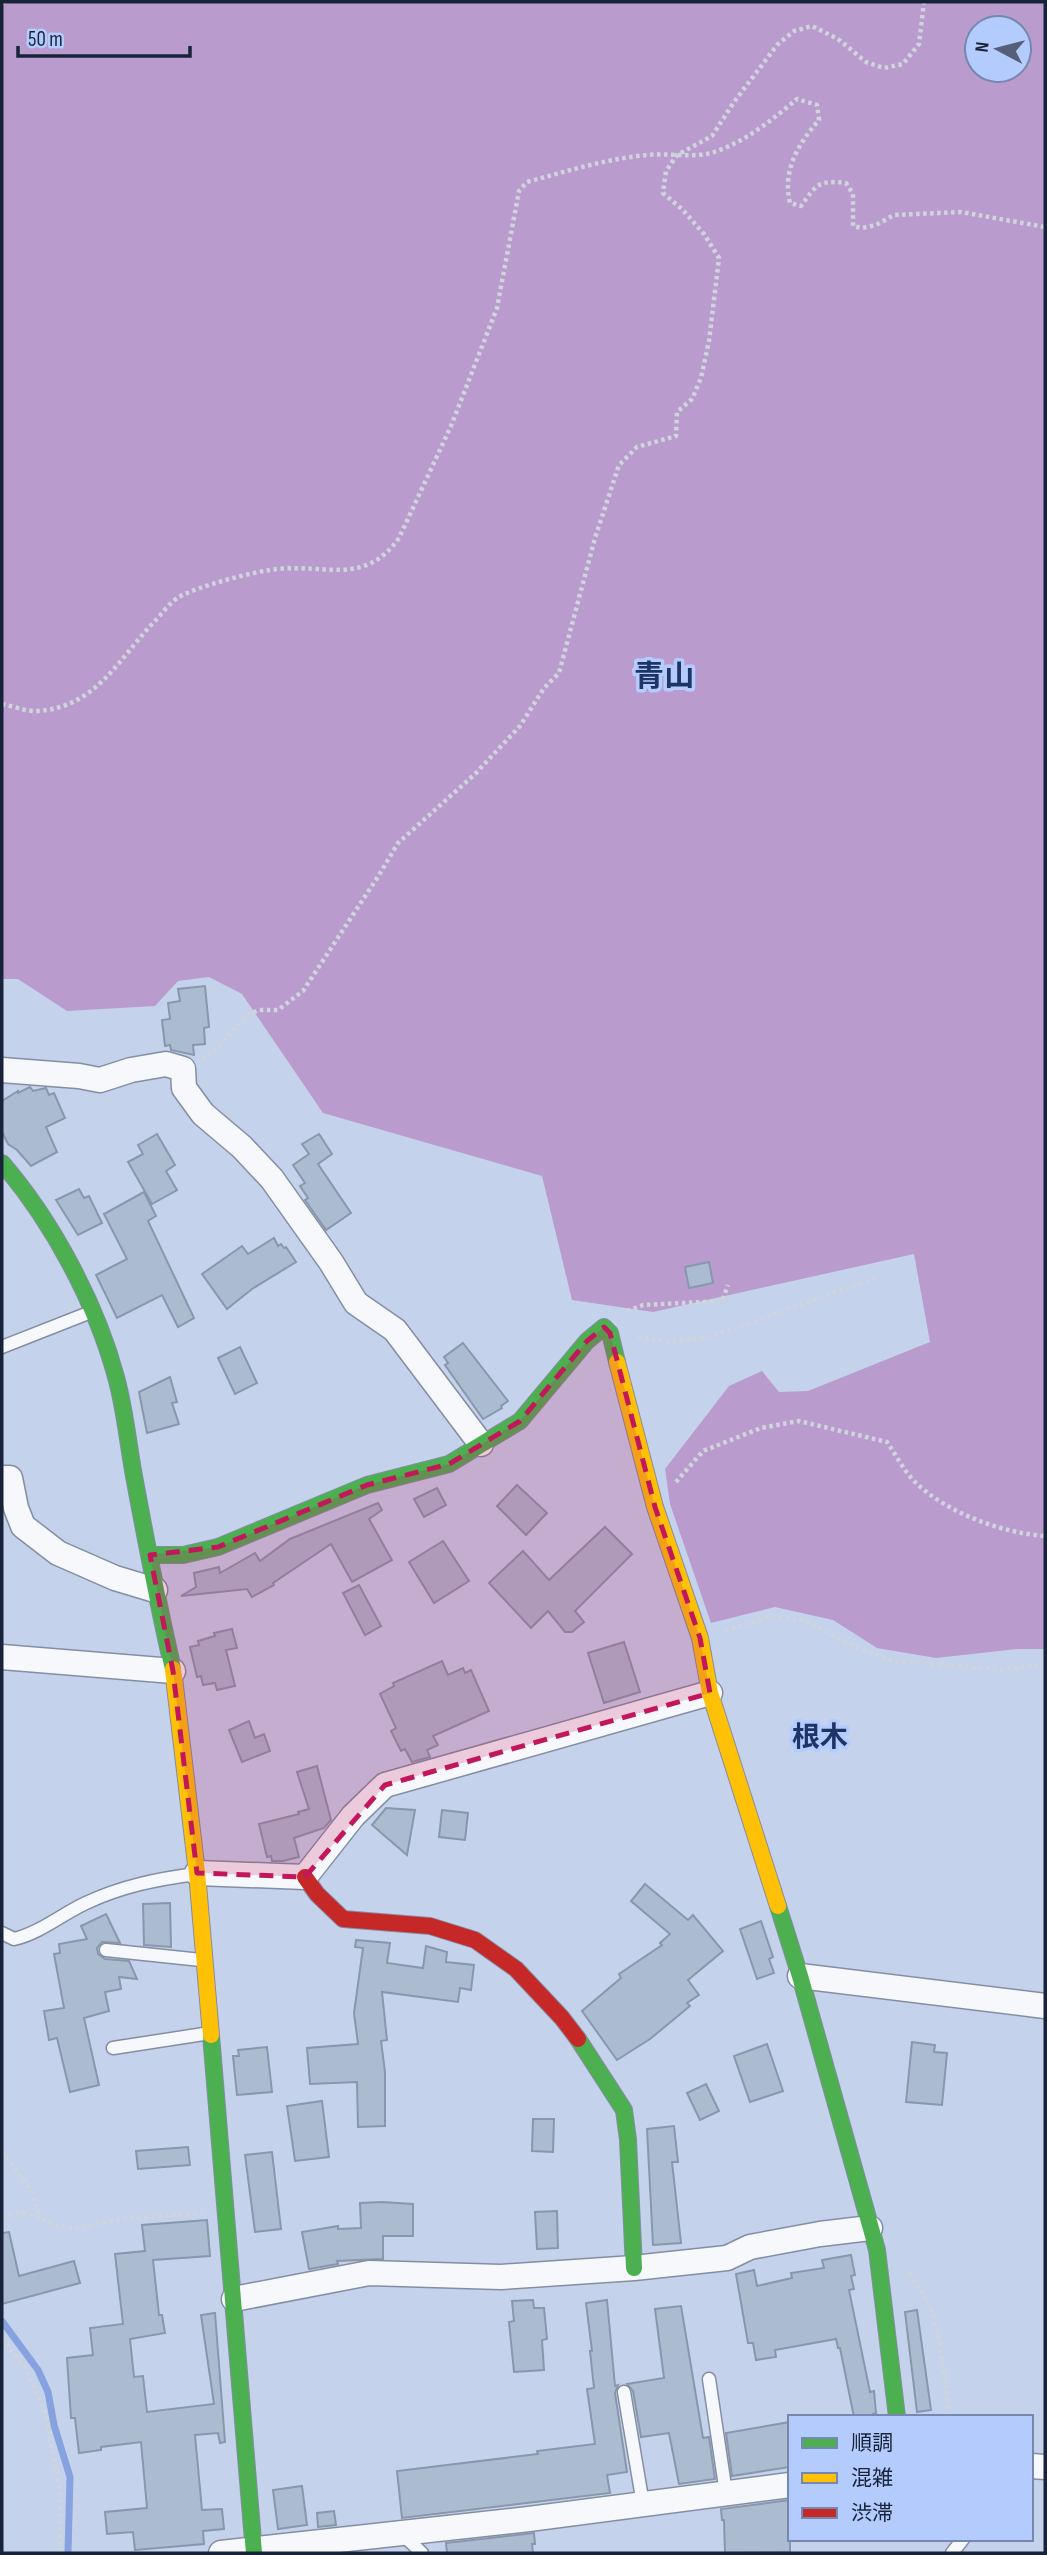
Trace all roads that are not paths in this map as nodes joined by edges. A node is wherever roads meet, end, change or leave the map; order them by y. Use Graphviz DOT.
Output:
graph roads {
  1 [pos="2,1070"];
  2 [pos="2,1163"];
  3 [pos="92,1312"];
  4 [pos="2,1347"];
  5 [pos="481,1444"];
  6 [pos="2,1478"];
  7 [pos="150,1555"];
  8 [pos="155,1590"];
  9 [pos="2,1657"];
  10 [pos="173,1671"];
  11 [pos="710,1693"];
  12 [pos="197,1874"];
  13 [pos="305,1877"];
  14 [pos="2,1933"];
  15 [pos="106,1950"];
  16 [pos="204,1960"];
  17 [pos="800,1976"];
  18 [pos="1045,2006"];
  19 [pos="211,2033"];
  20 [pos="113,2048"];
  21 [pos="874,2239"];
  22 [pos="634,2269"];
  23 [pos="234,2299"];
  24 [pos="709,2379"];
  25 [pos="624,2392"];
  26 [pos="897,2415"];
  27 [pos="788,2485"];
  28 [pos="726,2493"];
  29 [pos="643,2504"];
  30 [pos="400,2532"];
  31 [pos="254,2552"];
  32 [pos="221,2553"];
  33 [pos="422,2553"];
  1 -- 5 [label="street"];
  2 -- 3 [label="street"];
  3 -- 4 [label="lane"];
  3 -- 7 [label="street"];
  5 -- 7 [label="street"];
  5 -- 11 [label="street"];
  6 -- 8 [label="street"];
  7 -- 8 [label="street"];
  8 -- 10 [label="street"];
  9 -- 10 [label="street"];
  10 -- 12 [label="street"];
  11 -- 13 [label="street"];
  11 -- 17 [label="street"];
  12 -- 13 [label="street"];
  12 -- 14 [label="lane"];
  12 -- 16 [label="street"];
  13 -- 22 [label="street"];
  15 -- 16 [label="lane"];
  16 -- 19 [label="street"];
  17 -- 18 [label="street"];
  17 -- 21 [label="street"];
  19 -- 20 [label="lane"];
  19 -- 23 [label="street"];
  21 -- 22 [label="street"];
  21 -- 26 [label="street"];
  22 -- 23 [label="street"];
  23 -- 31 [label="street"];
  24 -- 28 [label="lane"];
  25 -- 29 [label="lane"];
  27 -- 28 [label="street"];
  28 -- 29 [label="street"];
  29 -- 30 [label="street"];
  30 -- 31 [label="street"];
  30 -- 33 [label="lane"];
  31 -- 32 [label="street"];
}
